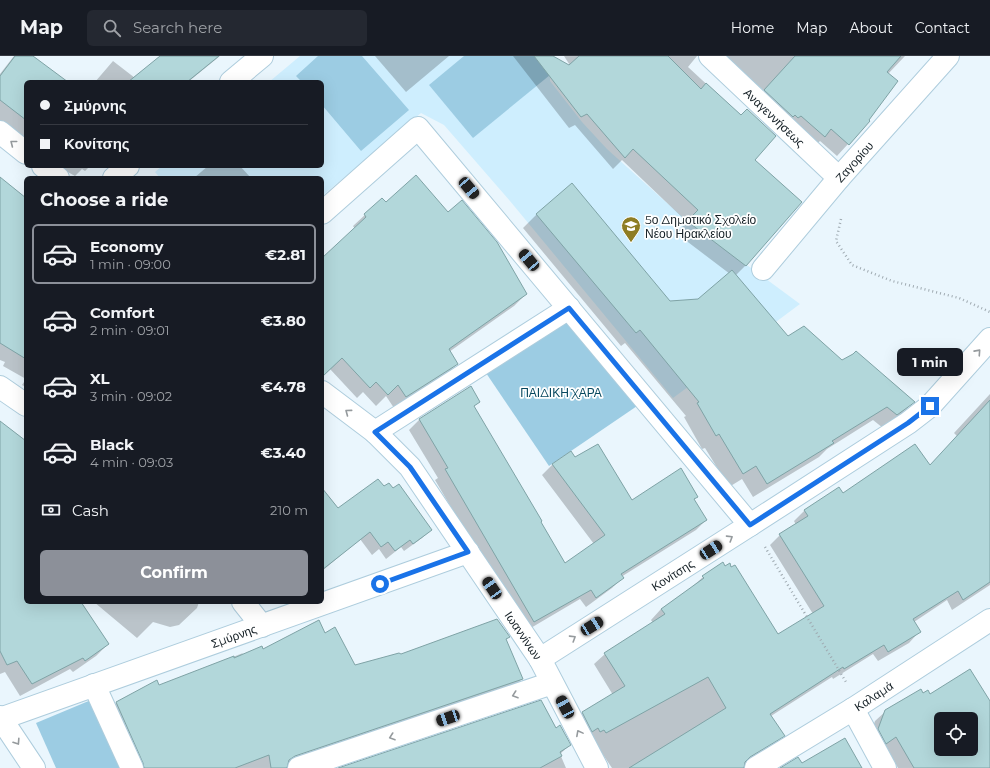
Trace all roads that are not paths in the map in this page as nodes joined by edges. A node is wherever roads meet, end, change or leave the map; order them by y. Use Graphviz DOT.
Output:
graph roads {
  1 [pos="262,56"];
  2 [pos="710,56"];
  3 [pos="948,56"];
  4 [pos="232,80"];
  5 [pos="0,132"];
  6 [pos="24,151"];
  7 [pos="46,168"];
  8 [pos="126,168"];
  9 [pos="56,176"];
  10 [pos="116,176"];
  11 [pos="839,178"];
  12 [pos="324,211"];
  13 [pos="763,269"];
  14 [pos="569,308"];
  15 [pos="990,339"];
  16 [pos="0,386"];
  17 [pos="324,394"];
  18 [pos="24,404"];
  19 [pos="375,432"];
  20 [pos="750,525"];
  21 [pos="468,552"];
  22 [pos="245,604"];
  23 [pos="323,604"];
  24 [pos="324,604"];
  25 [pos="990,620"];
  26 [pos="262,626"];
  27 [pos="540,659"];
  28 [pos="552,683"];
  29 [pos="94,685"];
  30 [pos="856,707"];
  31 [pos="0,718"];
  32 [pos="34,768"];
  33 [pos="132,768"];
  34 [pos="299,768"];
  35 [pos="597,768"];
  36 [pos="756,768"];
  37 [pos="885,768"];
  1 -- 4 [label="street"];
  2 -- 11 [label="street, Αναγεννήσεως"];
  3 -- 11 [label="street, Ζαγορίου"];
  6 -- 5 [label="street, one-way"];
  7 -- 9 [label="street"];
  8 -- 10 [label="street"];
  11 -- 13 [label="street, Ζαγορίου"];
  12 -- 14 [label="street"];
  14 -- 19 [label="street"];
  14 -- 20 [label="street"];
  20 -- 15 [label="street, Κονίτσης, one-way"];
  16 -- 18 [label="street"];
  19 -- 17 [label="street, Ιωαννίνων, one-way"];
  19 -- 21 [label="street, Ιωαννίνων"];
  27 -- 20 [label="street, Κονίτσης, one-way"];
  21 -- 24 [label="street, Σμύρνης"];
  21 -- 27 [label="street, Ιωαννίνων"];
  22 -- 26 [label="street"];
  23 -- 26 [label="street, Σμύρνης"];
  25 -- 30 [label="street, Καλαμά"];
  26 -- 29 [label="street, Σμύρνης"];
  27 -- 28 [label="street, Ιωαννίνων"];
  28 -- 34 [label="street, one-way"];
  35 -- 28 [label="street, Ιωαννίνων, one-way"];
  29 -- 31 [label="street, Σμύρνης"];
  29 -- 33 [label="street"];
  30 -- 36 [label="street, Καλαμά"];
  30 -- 37 [label="street"];
  31 -- 32 [label="street, one-way"];
}
